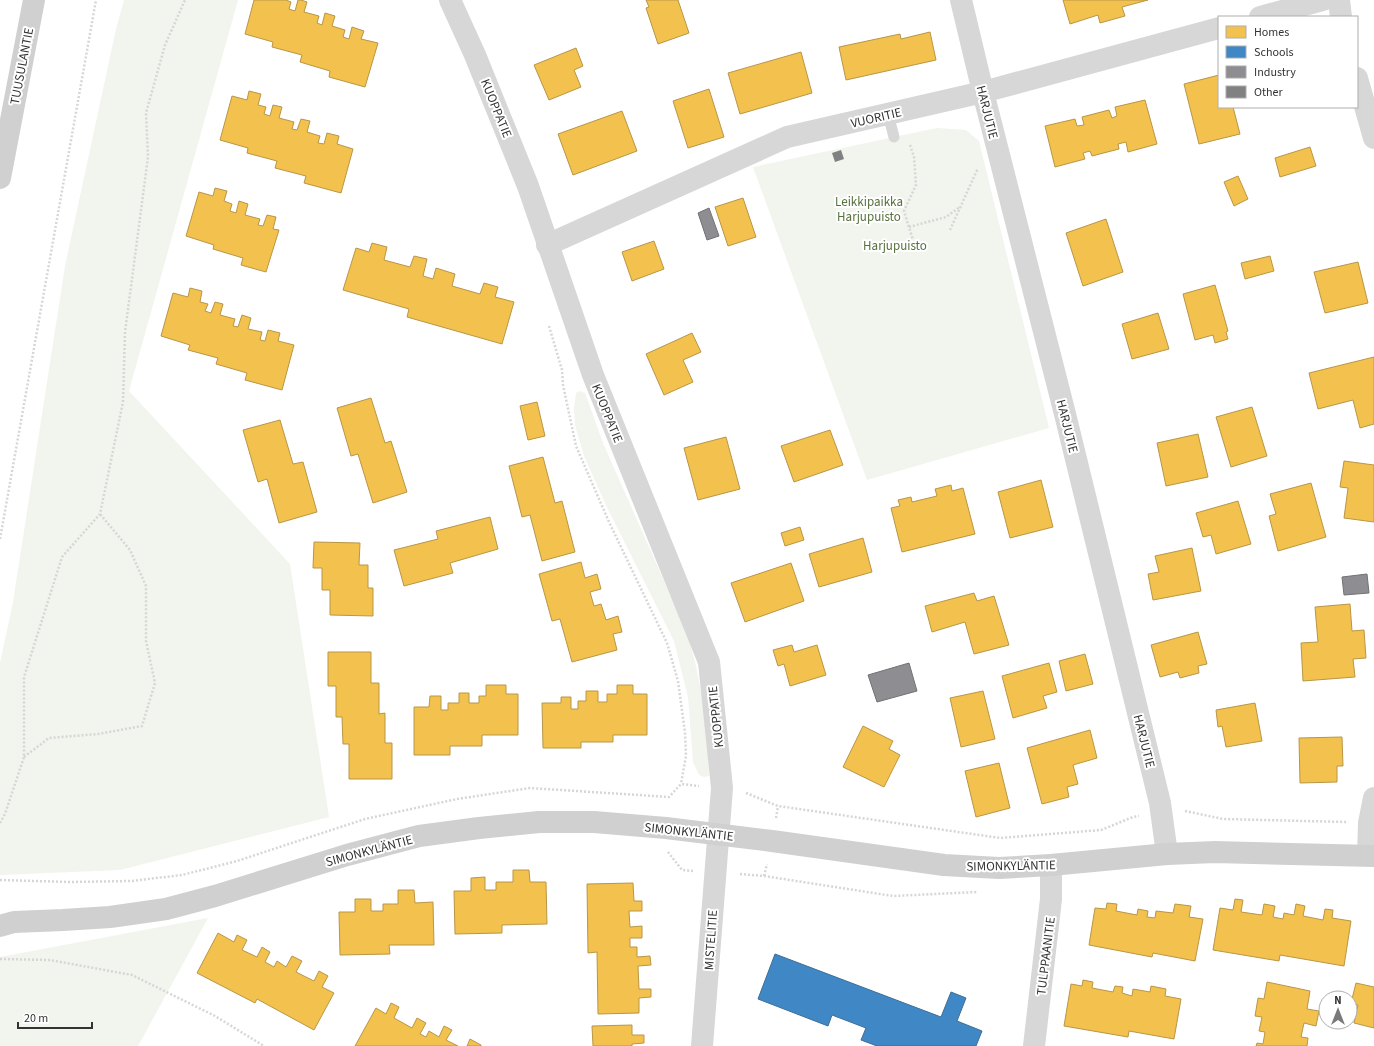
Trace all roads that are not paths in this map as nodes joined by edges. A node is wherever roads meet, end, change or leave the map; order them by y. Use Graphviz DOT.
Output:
graph roads {
  1 [pos="34,0"];
  2 [pos="450,0"];
  3 [pos="961,0"];
  4 [pos="1323,0"];
  5 [pos="1339,0"];
  6 [pos="1264,16"];
  7 [pos="1341,16"];
  8 [pos="1218,28"];
  9 [pos="1358,82"];
  10 [pos="983,92"];
  11 [pos="888,114"];
  12 [pos="894,137"];
  13 [pos="1374,138"];
  14 [pos="0,178"];
  15 [pos="548,244"];
  16 [pos="1374,798"];
  17 [pos="719,834"];
  18 [pos="1168,854"];
  19 [pos="1371,856"];
  20 [pos="1052,865"];
  21 [pos="5,922"];
  22 [pos="702,1046"];
  23 [pos="1034,1046"];
  1 -- 14 [label="main road, TUUSULANTIE"];
  2 -- 15 [label="street, KUOPPATIE"];
  3 -- 10 [label="street, HARJUTIE"];
  4 -- 6 [label="street"];
  5 -- 7 [label="street"];
  8 -- 10 [label="street, VUORITIE"];
  9 -- 13 [label="street"];
  10 -- 11 [label="street, VUORITIE"];
  10 -- 18 [label="street, HARJUTIE"];
  11 -- 12 [label="lane"];
  11 -- 15 [label="street, VUORITIE"];
  15 -- 17 [label="street, KUOPPATIE"];
  16 -- 19 [label="street"];
  17 -- 20 [label="main road, SIMONKYLÄNTIE"];
  17 -- 21 [label="main road, SIMONKYLÄNTIE"];
  17 -- 22 [label="street, MISTELITIE"];
  18 -- 19 [label="main road, SIMONKYLÄNTIE"];
  18 -- 20 [label="main road, SIMONKYLÄNTIE"];
  20 -- 23 [label="street, TULPPAANITIE"];
}
